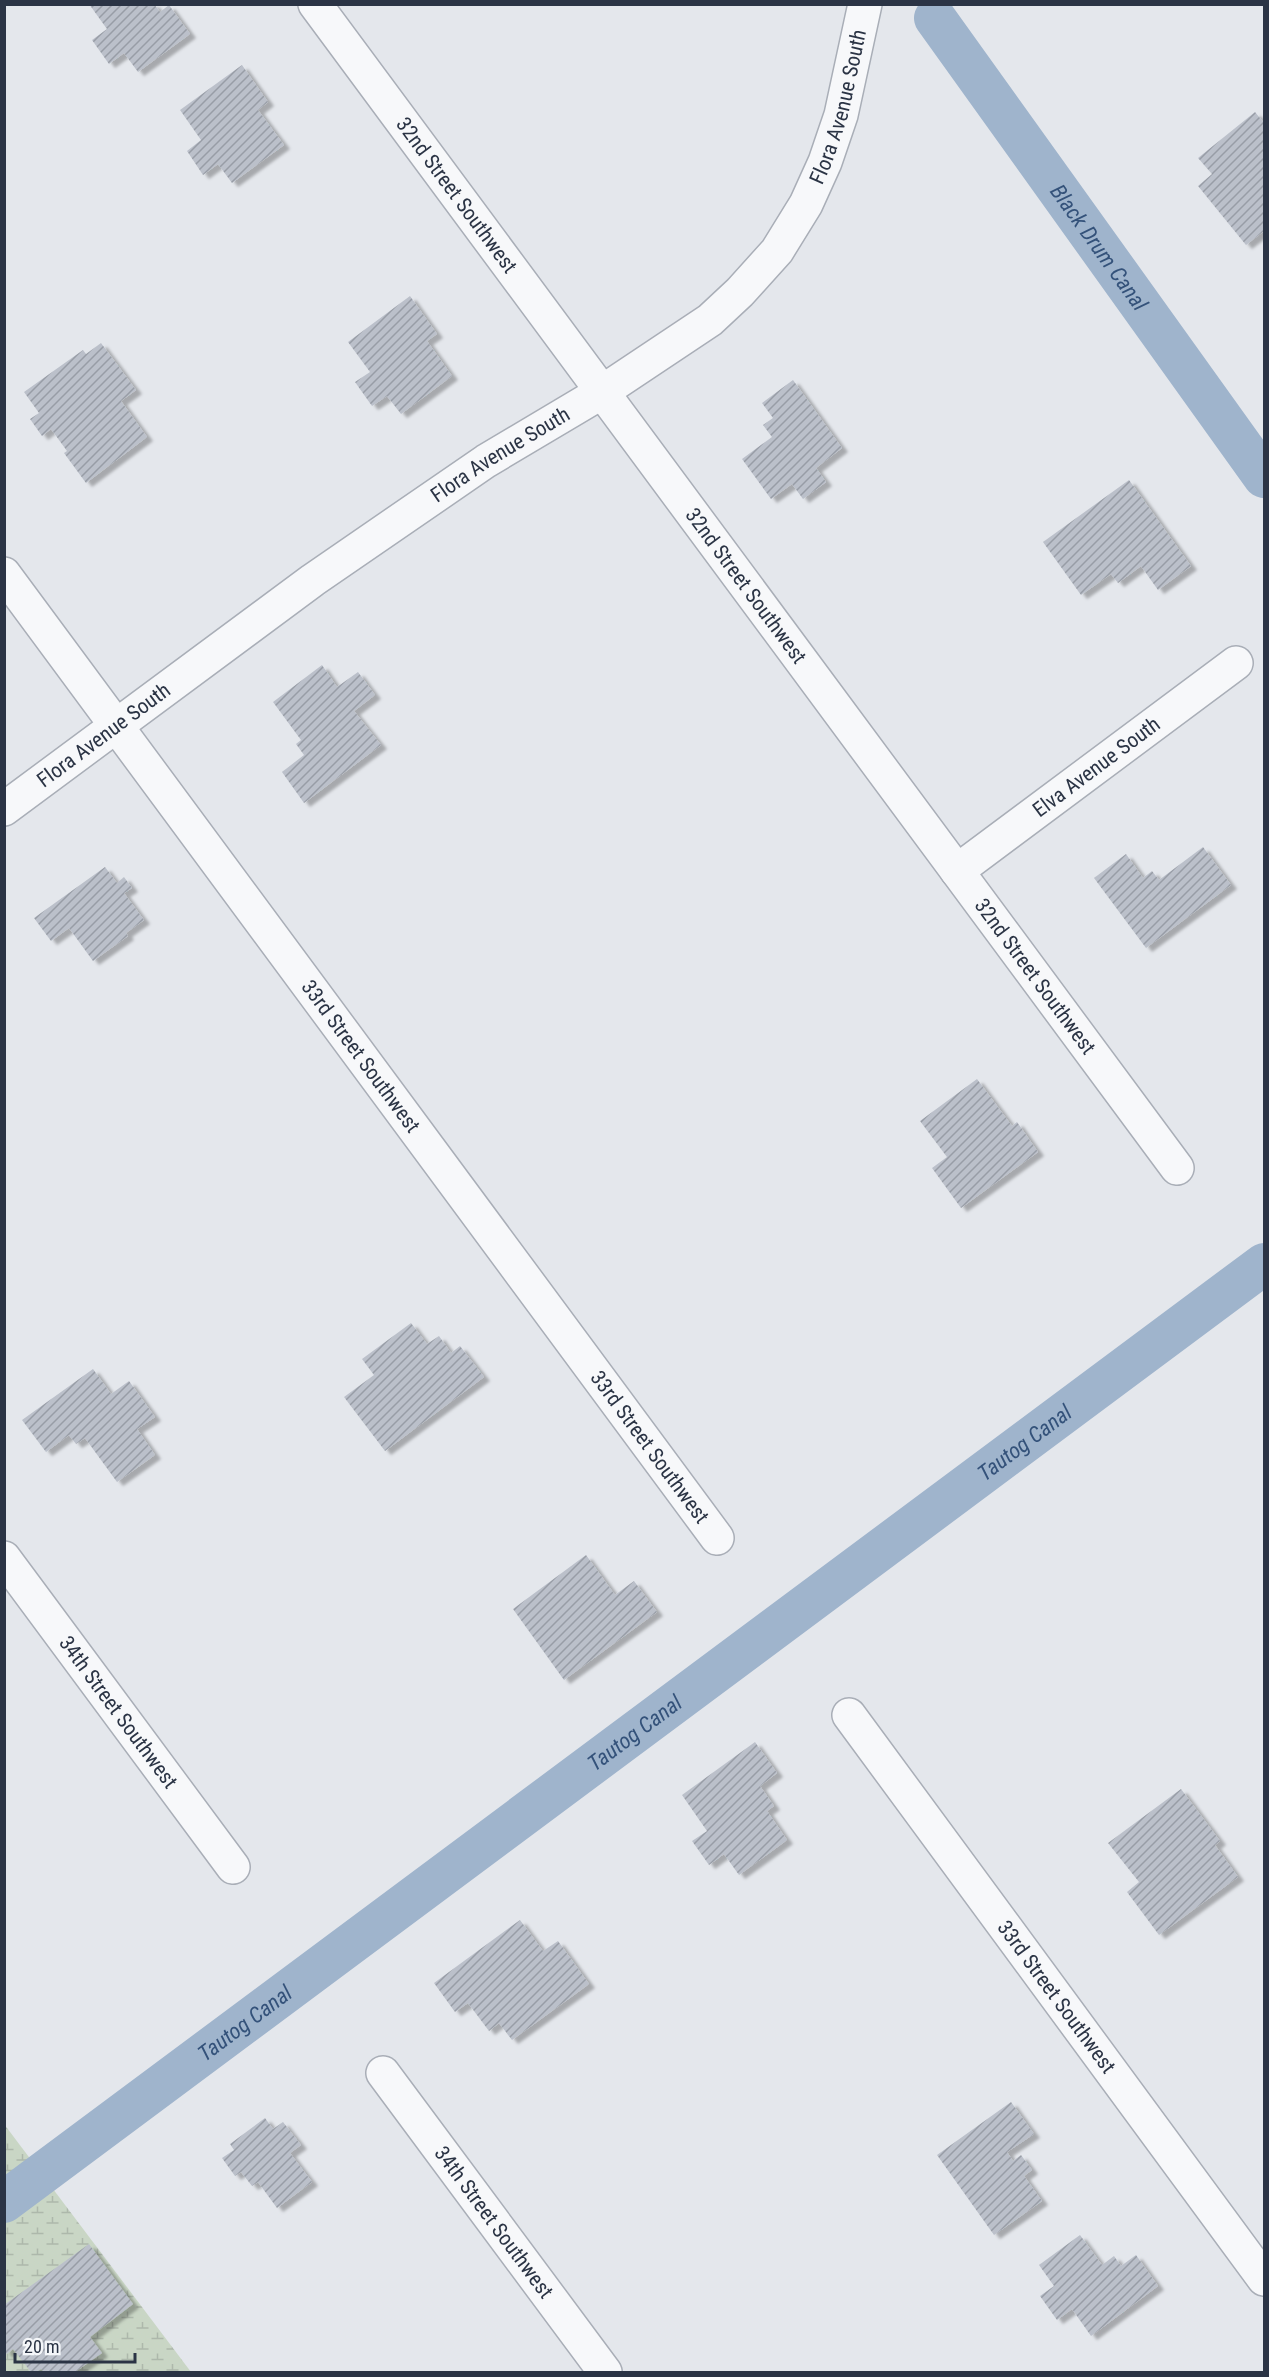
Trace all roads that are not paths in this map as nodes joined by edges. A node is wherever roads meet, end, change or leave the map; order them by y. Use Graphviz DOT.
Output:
graph roads {
  1 [pos="315,4"];
  2 [pos="865,4"];
  3 [pos="602,392"];
  4 [pos="4,574"];
  5 [pos="1236,663"];
  6 [pos="117,726"];
  7 [pos="4,809"];
  8 [pos="957,872"];
  9 [pos="1177,1168"];
  10 [pos="717,1538"];
  11 [pos="4,1558"];
  12 [pos="849,1715"];
  13 [pos="233,1866"];
  14 [pos="383,2073"];
  15 [pos="1264,2279"];
  16 [pos="605,2373"];
  1 -- 3 [label="street, 32nd Street Southwest"];
  2 -- 3 [label="street, Flora Avenue South"];
  3 -- 6 [label="street, Flora Avenue South"];
  3 -- 8 [label="street, 32nd Street Southwest"];
  4 -- 6 [label="street, 33rd Street Southwest"];
  5 -- 8 [label="street, Elva Avenue South"];
  6 -- 7 [label="street, Flora Avenue South"];
  6 -- 10 [label="street, 33rd Street Southwest"];
  8 -- 9 [label="street, 32nd Street Southwest"];
  11 -- 13 [label="street, 34th Street Southwest"];
  12 -- 15 [label="street, 33rd Street Southwest"];
  14 -- 16 [label="street, 34th Street Southwest"];
}
